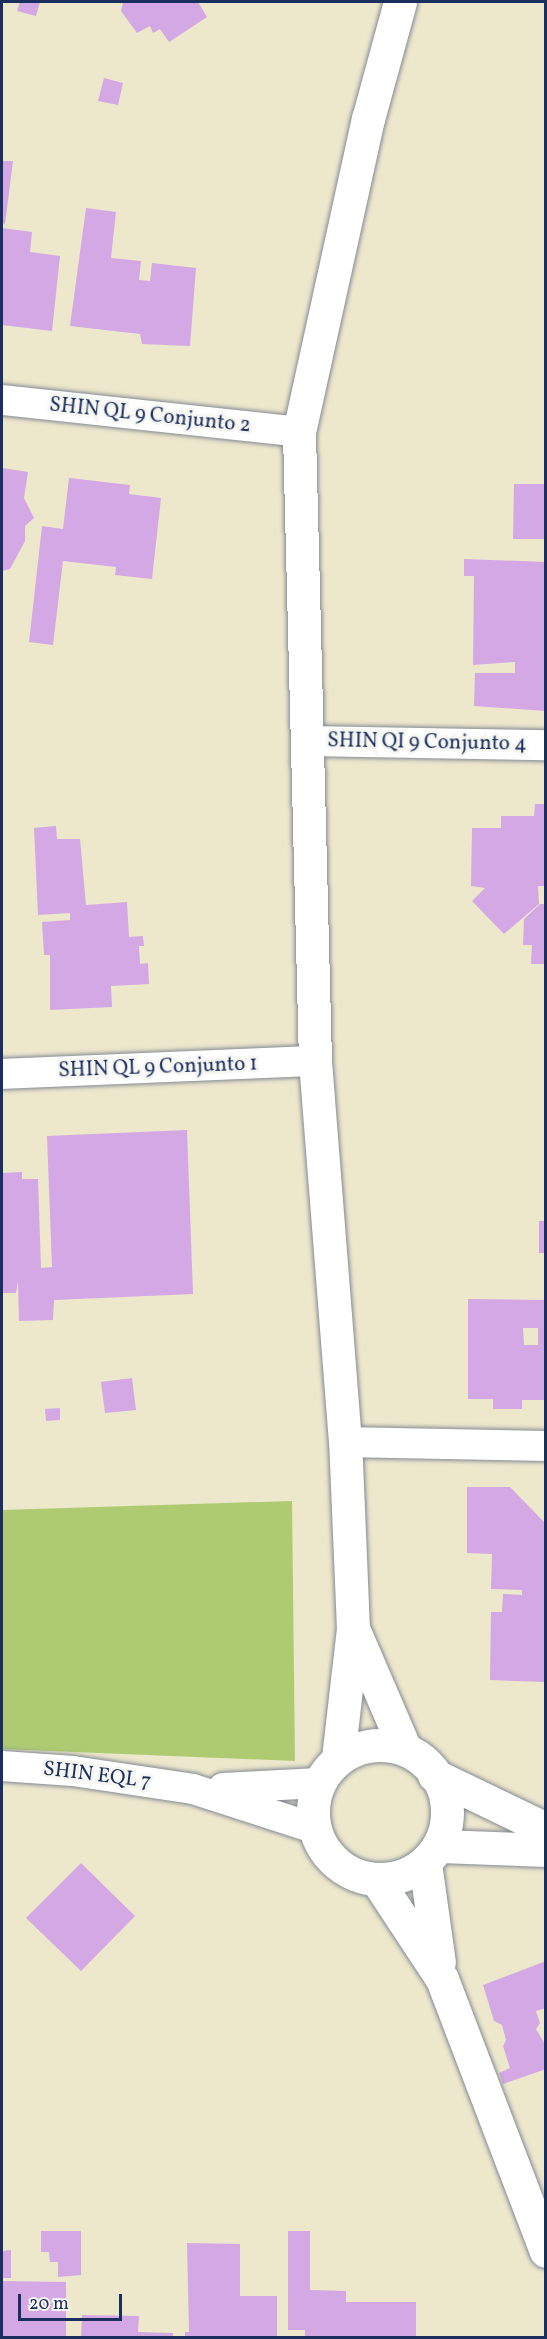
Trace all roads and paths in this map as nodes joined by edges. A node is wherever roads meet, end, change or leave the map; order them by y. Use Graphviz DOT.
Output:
graph roads {
  1 [pos="400,2"];
  2 [pos="2,400"];
  3 [pos="298,432"];
  4 [pos="308,741"];
  5 [pos="546,745"];
  6 [pos="315,1061"];
  7 [pos="2,1074"];
  8 [pos="345,1442"];
  9 [pos="546,1446"];
  10 [pos="353,1629"];
  11 [pos="405,1749"];
  12 [pos="338,1758"];
  13 [pos="2,1767"];
  14 [pos="434,1775"];
  15 [pos="319,1783"];
  16 [pos="193,1789"];
  17 [pos="317,1829"];
  18 [pos="546,1830"];
  19 [pos="546,1850"];
  20 [pos="433,1855"];
  21 [pos="376,1879"];
  22 [pos="442,1979"];
  23 [pos="546,2251"];
  1 -- 3 [label="street"];
  2 -- 3 [label="street, SHIN QL 9 Conjunto 2"];
  3 -- 4 [label="street"];
  4 -- 5 [label="street, SHIN QI 9 Conjunto 4"];
  4 -- 6 [label="street"];
  6 -- 7 [label="street, SHIN QL 9 Conjunto 1"];
  6 -- 8 [label="street"];
  8 -- 9 [label="street"];
  8 -- 10 [label="street"];
  10 -- 11 [label="street"];
  10 -- 12 [label="street"];
  11 -- 12 [label="street"];
  11 -- 14 [label="street"];
  12 -- 15 [label="street"];
  13 -- 16 [label="street, SHIN EQL 7"];
  14 -- 18 [label="street"];
  14 -- 20 [label="street"];
  15 -- 16 [label="street, SHIN EQL 7"];
  15 -- 17 [label="street"];
  16 -- 17 [label="street, SHIN EQL 7"];
  17 -- 21 [label="street"];
  19 -- 20 [label="street"];
  20 -- 21 [label="street"];
  20 -- 22 [label="street"];
  21 -- 22 [label="street"];
  22 -- 23 [label="street"];
}
